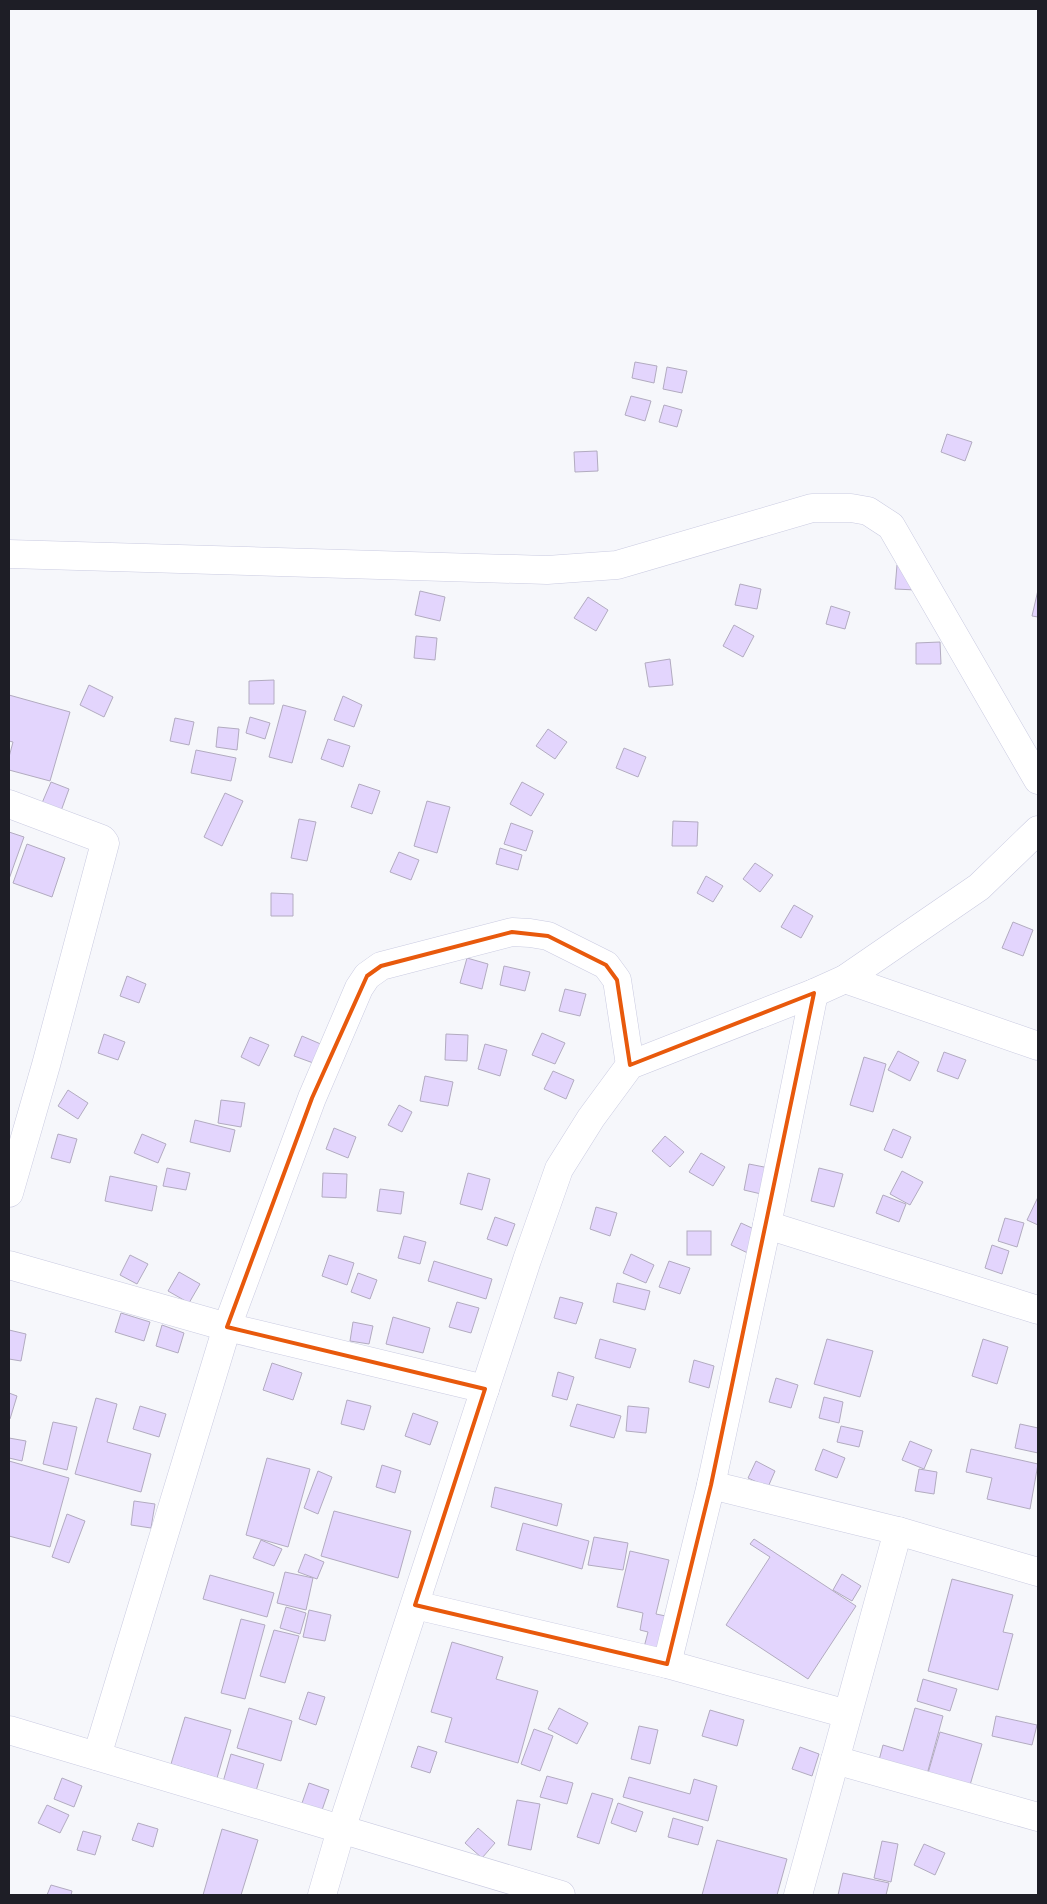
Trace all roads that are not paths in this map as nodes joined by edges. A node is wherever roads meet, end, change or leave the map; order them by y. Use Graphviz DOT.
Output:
graph roads {
  1 [pos="9,554"];
  2 [pos="1038,780"];
  3 [pos="9,804"];
  4 [pos="1038,830"];
  5 [pos="844,979"];
  6 [pos="814,993"];
  7 [pos="1038,1046"];
  8 [pos="630,1065"];
  9 [pos="9,1193"];
  10 [pos="768,1225"];
  11 [pos="9,1265"];
  12 [pos="1038,1310"];
  13 [pos="227,1327"];
  14 [pos="485,1389"];
  15 [pos="711,1485"];
  16 [pos="898,1531"];
  17 [pos="1038,1572"];
  18 [pos="415,1605"];
  19 [pos="667,1664"];
  20 [pos="847,1714"];
  21 [pos="9,1730"];
  22 [pos="96,1756"];
  23 [pos="835,1760"];
  24 [pos="1038,1817"];
  25 [pos="341,1830"];
  26 [pos="322,1895"];
  27 [pos="561,1895"];
  28 [pos="798,1895"];
  1 -- 2 [label="street"];
  3 -- 9 [label="street"];
  4 -- 5 [label="street"];
  5 -- 6 [label="street"];
  5 -- 7 [label="street"];
  6 -- 8 [label="street"];
  6 -- 10 [label="street"];
  8 -- 13 [label="street"];
  8 -- 14 [label="street"];
  10 -- 12 [label="street"];
  10 -- 15 [label="street"];
  11 -- 13 [label="street"];
  13 -- 14 [label="street"];
  13 -- 22 [label="street"];
  14 -- 18 [label="street"];
  15 -- 16 [label="street"];
  15 -- 19 [label="street"];
  16 -- 17 [label="street"];
  16 -- 20 [label="street"];
  18 -- 19 [label="street"];
  18 -- 25 [label="street"];
  19 -- 20 [label="street"];
  20 -- 23 [label="street"];
  21 -- 22 [label="street"];
  22 -- 25 [label="street"];
  23 -- 24 [label="street"];
  23 -- 28 [label="street"];
  25 -- 26 [label="street"];
  25 -- 27 [label="street"];
}
